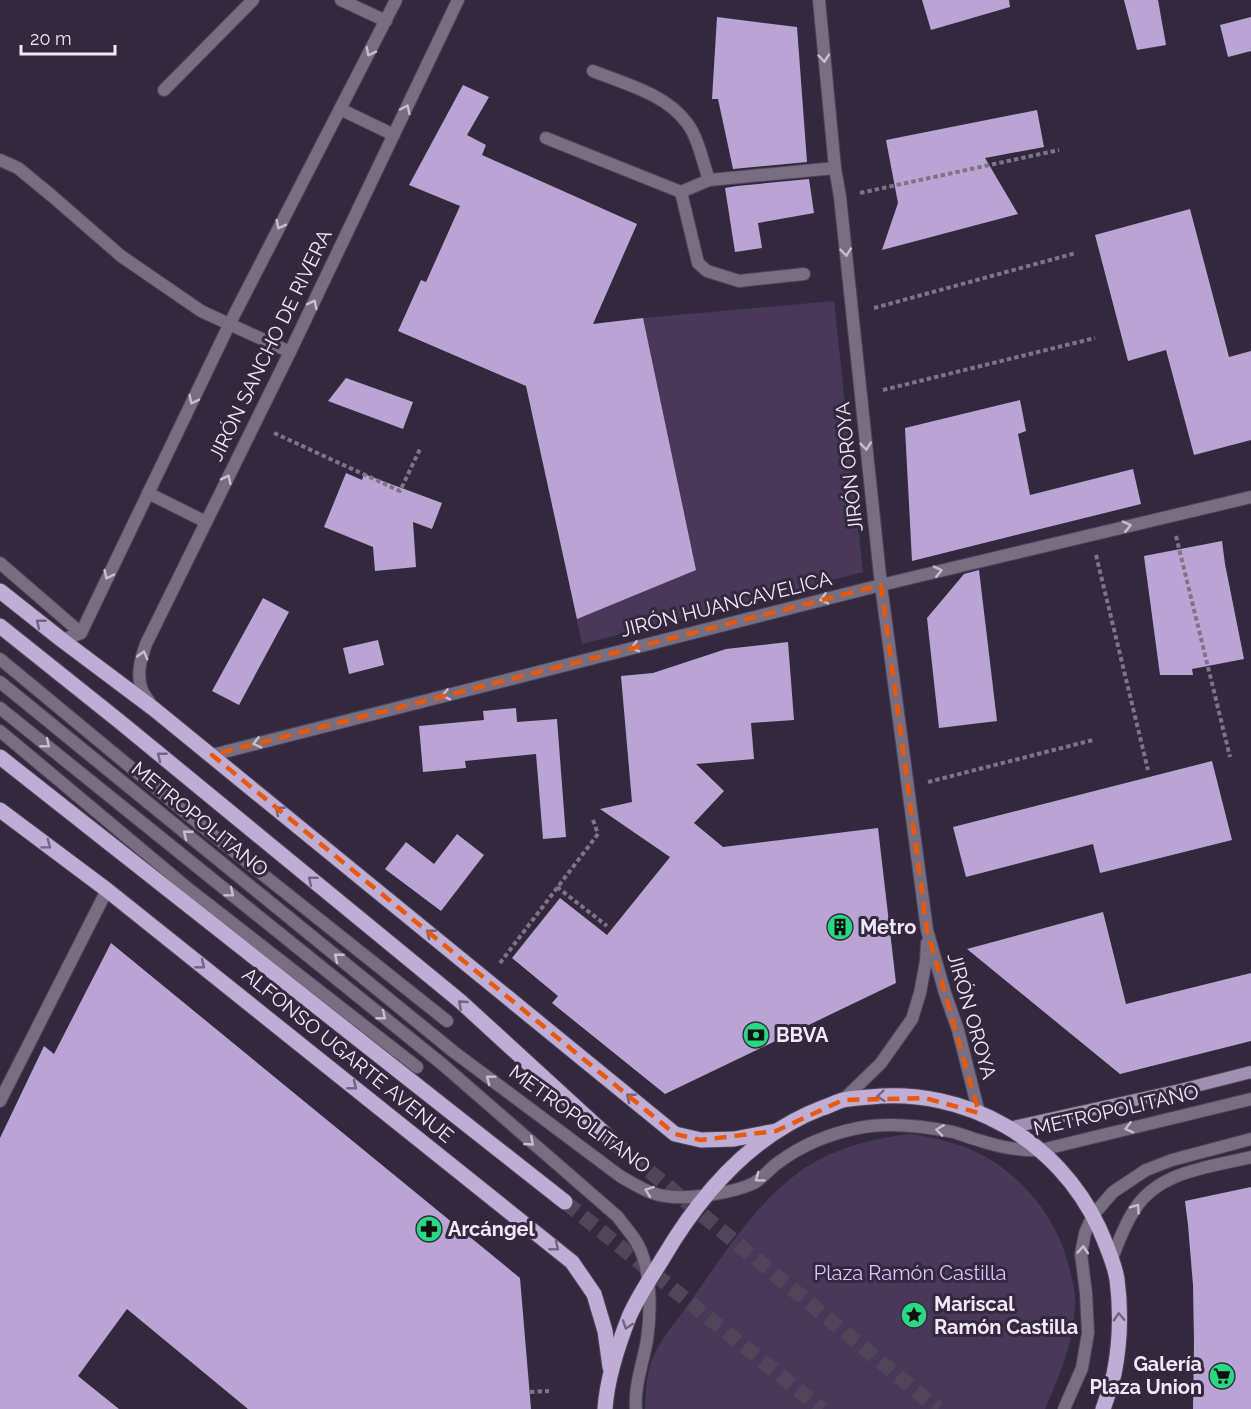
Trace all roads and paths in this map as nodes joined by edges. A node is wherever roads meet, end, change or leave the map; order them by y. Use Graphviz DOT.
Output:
graph roads {
  1 [pos="253,0"];
  2 [pos="341,0"];
  3 [pos="396,0"];
  4 [pos="458,0"];
  5 [pos="819,0"];
  6 [pos="386,21"];
  7 [pos="593,71"];
  8 [pos="164,90"];
  9 [pos="340,109"];
  10 [pos="394,135"];
  11 [pos="546,138"];
  12 [pos="1059,150"];
  13 [pos="0,160"];
  14 [pos="835,168"];
  15 [pos="709,180"];
  16 [pos="681,192"];
  17 [pos="840,197"];
  18 [pos="1076,253"];
  19 [pos="804,274"];
  20 [pos="852,314"];
  21 [pos="230,323"];
  22 [pos="1095,338"];
  23 [pos="290,352"];
  24 [pos="861,396"];
  25 [pos="254,424"];
  26 [pos="420,449"];
  27 [pos="148,493"];
  28 [pos="1251,497"];
  29 [pos="1171,515"];
  30 [pos="206,522"];
  31 [pos="1092,534"];
  32 [pos="0,563"];
  33 [pos="881,585"];
  34 [pos="0,591"];
  35 [pos="0,626"];
  36 [pos="81,633"];
  37 [pos="62,640"];
  38 [pos="0,659"];
  39 [pos="0,682"];
  40 [pos="0,708"];
  41 [pos="154,709"];
  42 [pos="0,731"];
  43 [pos="1093,740"];
  44 [pos="212,755"];
  45 [pos="0,757"];
  46 [pos="1230,757"];
  47 [pos="1148,770"];
  48 [pos="908,786"];
  49 [pos="0,810"];
  50 [pos="592,817"];
  51 [pos="557,887"];
  52 [pos="107,890"];
  53 [pos="607,926"];
  54 [pos="927,930"];
  55 [pos="488,981"];
  56 [pos="447,1022"];
  57 [pos="417,1067"];
  58 [pos="1251,1072"];
  59 [pos="1251,1099"];
  60 [pos="843,1100"];
  61 [pos="0,1101"];
  62 [pos="979,1113"];
  63 [pos="1009,1128"];
  64 [pos="776,1131"];
  65 [pos="1251,1139"];
  66 [pos="614,1142"];
  67 [pos="1041,1150"];
  68 [pos="1251,1157"];
  69 [pos="706,1195"];
  70 [pos="565,1202"];
  71 [pos="1093,1215"];
  72 [pos="1111,1261"];
  73 [pos="648,1284"];
  74 [pos="610,1373"];
  75 [pos="1114,1375"];
  76 [pos="549,1391"];
  77 [pos="530,1392"];
  78 [pos="605,1409"];
  79 [pos="636,1409"];
  80 [pos="1064,1409"];
  81 [pos="1103,1409"];
  82 [pos="1111,1409"];
  1 -- 8 [label="street"];
  2 -- 6 [label="street"];
  3 -- 6 [label="street"];
  10 -- 4 [label="street, JIRÓN SANCHO DE RIVERA, one-way"];
  5 -- 14 [label="street, JIRÓN OROYA, one-way"];
  6 -- 9 [label="street, one-way"];
  7 -- 15 [label="street"];
  9 -- 10 [label="street"];
  9 -- 21 [label="street, one-way"];
  23 -- 10 [label="street, JIRÓN SANCHO DE RIVERA, one-way"];
  11 -- 16 [label="street"];
  12 -- 17 [label="path"];
  13 -- 21 [label="street"];
  14 -- 15 [label="street"];
  14 -- 17 [label="street, JIRÓN OROYA"];
  15 -- 16 [label="street"];
  16 -- 19 [label="street"];
  17 -- 20 [label="street, JIRÓN OROYA, one-way"];
  18 -- 20 [label="path"];
  20 -- 24 [label="street, JIRÓN OROYA"];
  21 -- 23 [label="street"];
  21 -- 27 [label="street, one-way"];
  22 -- 24 [label="path"];
  23 -- 25 [label="street, JIRÓN SANCHO DE RIVERA"];
  24 -- 33 [label="street, JIRÓN OROYA, one-way"];
  25 -- 26 [label="path"];
  30 -- 25 [label="street, JIRÓN SANCHO DE RIVERA, one-way"];
  27 -- 30 [label="street"];
  27 -- 36 [label="street, one-way"];
  28 -- 29 [label="street, JIRÓN HUANCAVELICA"];
  31 -- 29 [label="street, JIRÓN HUANCAVELICA, one-way"];
  29 -- 46 [label="path"];
  41 -- 30 [label="street, JIRÓN SANCHO DE RIVERA, one-way"];
  33 -- 31 [label="street, JIRÓN HUANCAVELICA, one-way"];
  31 -- 47 [label="path"];
  32 -- 36 [label="street"];
  33 -- 44 [label="street, JIRÓN HUANCAVELICA, one-way"];
  33 -- 48 [label="street, JIRÓN OROYA"];
  37 -- 34 [label="main road, one-way"];
  66 -- 35 [label="main road, one-way"];
  36 -- 37 [label="street"];
  37 -- 41 [label="main road"];
  38 -- 56 [label="street, METROPOLITANO"];
  69 -- 39 [label="street, METROPOLITANO, one-way"];
  40 -- 73 [label="street, METROPOLITANO, one-way"];
  41 -- 44 [label="main road"];
  42 -- 57 [label="street"];
  43 -- 48 [label="path"];
  55 -- 44 [label="main road, one-way"];
  45 -- 70 [label="main road, ALFONSO UGARTE AVENUE"];
  48 -- 54 [label="street, JIRÓN OROYA"];
  49 -- 52 [label="main road, ALFONSO UGARTE AVENUE, one-way"];
  50 -- 51 [label="path"];
  51 -- 53 [label="path"];
  51 -- 55 [label="path"];
  52 -- 61 [label="street"];
  52 -- 74 [label="main road, ALFONSO UGARTE AVENUE, one-way"];
  54 -- 60 [label="street, JIRÓN OROYA"];
  54 -- 62 [label="street, JIRÓN OROYA"];
  64 -- 55 [label="main road, one-way"];
  58 -- 63 [label="main road"];
  59 -- 67 [label="street, METROPOLITANO, one-way"];
  62 -- 60 [label="main road, one-way"];
  60 -- 64 [label="main road"];
  62 -- 63 [label="main road"];
  63 -- 67 [label="main road"];
  64 -- 69 [label="main road"];
  65 -- 71 [label="street"];
  67 -- 69 [label="street, METROPOLITANO, one-way"];
  67 -- 71 [label="main road"];
  72 -- 68 [label="street, one-way"];
  69 -- 73 [label="main road"];
  71 -- 72 [label="main road"];
  80 -- 71 [label="street, one-way"];
  75 -- 72 [label="main road, one-way"];
  73 -- 74 [label="main road, one-way"];
  73 -- 79 [label="street, METROPOLITANO"];
  74 -- 78 [label="main road"];
  75 -- 81 [label="main road"];
  75 -- 82 [label="main road"];
  76 -- 77 [label="path"];
}
